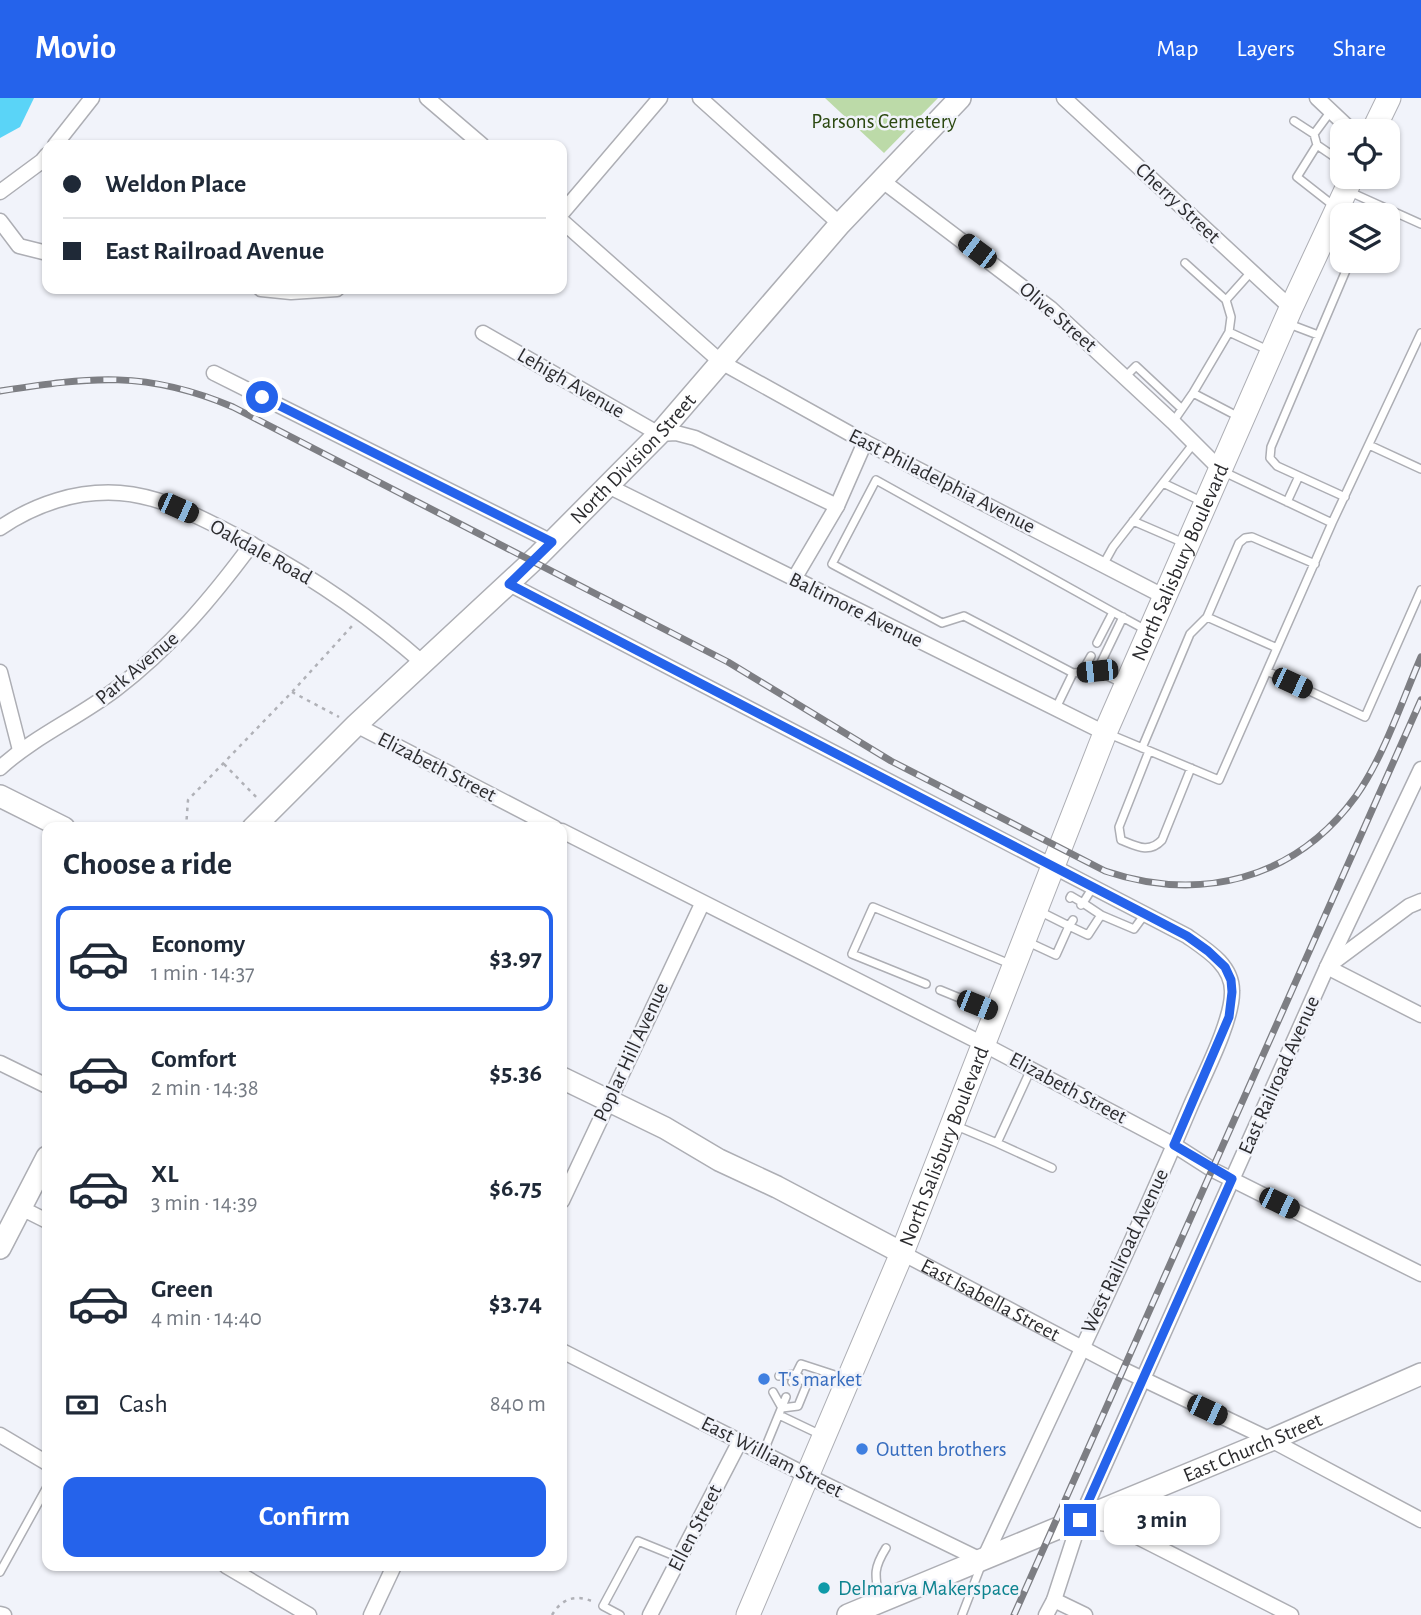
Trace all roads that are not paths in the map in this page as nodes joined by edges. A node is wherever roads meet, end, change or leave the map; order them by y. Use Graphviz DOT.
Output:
graph roads {
  1 [pos="92,98"];
  2 [pos="427,98"];
  3 [pos="660,98"];
  4 [pos="700,98"];
  5 [pos="1064,98"];
  6 [pos="1317,98"];
  7 [pos="1389,98"];
  8 [pos="952,103"];
  9 [pos="1331,111"];
  10 [pos="1339,119"];
  11 [pos="1379,119"];
  12 [pos="1294,121"];
  13 [pos="1314,134"];
  14 [pos="59,140"];
  15 [pos="476,140"];
  16 [pos="1317,145"];
  17 [pos="1330,154"];
  18 [pos="42,161"];
  19 [pos="880,179"];
  20 [pos="0,192"];
  21 [pos="1345,192"];
  22 [pos="1374,203"];
  23 [pos="567,207"];
  24 [pos="1400,215"];
  25 [pos="0,221"];
  26 [pos="567,224"];
  27 [pos="840,224"];
  28 [pos="1421,224"];
  29 [pos="42,252"];
  30 [pos="1185,263"];
  31 [pos="1252,271"];
  32 [pos="1344,273"];
  33 [pos="1226,300"];
  34 [pos="1288,315"];
  35 [pos="1229,332"];
  36 [pos="483,333"];
  37 [pos="1421,333"];
  38 [pos="1318,335"];
  39 [pos="1272,352"];
  40 [pos="721,362"];
  41 [pos="214,373"];
  42 [pos="1125,377"];
  43 [pos="1193,393"];
  44 [pos="1182,409"];
  45 [pos="1244,420"];
  46 [pos="1173,422"];
  47 [pos="659,434"];
  48 [pos="865,442"];
  49 [pos="1194,443"];
  50 [pos="1369,445"];
  51 [pos="1421,469"];
  52 [pos="1222,471"];
  53 [pos="1299,476"];
  54 [pos="1163,483"];
  55 [pos="608,486"];
  56 [pos="1345,497"];
  57 [pos="1287,502"];
  58 [pos="1207,504"];
  59 [pos="837,506"];
  60 [pos="1133,521"];
  61 [pos="1332,523"];
  62 [pos="0,528"];
  63 [pos="552,542"];
  64 [pos="252,544"];
  65 [pos="1188,545"];
  66 [pos="1314,564"];
  67 [pos="1104,565"];
  68 [pos="794,579"];
  69 [pos="509,584"];
  70 [pos="1421,590"];
  71 [pos="1165,597"];
  72 [pos="1113,612"];
  73 [pos="1123,617"];
  74 [pos="1207,617"];
  75 [pos="1149,632"];
  76 [pos="1097,643"];
  77 [pos="1277,648"];
  78 [pos="1090,656"];
  79 [pos="423,663"];
  80 [pos="1097,671"];
  81 [pos="1267,671"];
  82 [pos="0,672"];
  83 [pos="1082,672"];
  84 [pos="1073,673"];
  85 [pos="1126,685"];
  86 [pos="1056,708"];
  87 [pos="356,725"];
  88 [pos="1105,733"];
  89 [pos="1146,749"];
  90 [pos="20,750"];
  91 [pos="0,768"];
  92 [pos="1191,768"];
  93 [pos="1421,769"];
  94 [pos="0,796"];
  95 [pos="52,822"];
  96 [pos="259,822"];
  97 [pos="543,822"];
  98 [pos="567,834"];
  99 [pos="1052,866"];
  100 [pos="1093,887"];
  101 [pos="1070,898"];
  102 [pos="1421,901"];
  103 [pos="702,904"];
  104 [pos="1082,904"];
  105 [pos="1035,909"];
  106 [pos="1145,914"];
  107 [pos="1101,915"];
  108 [pos="1071,923"];
  109 [pos="1024,940"];
  110 [pos="1014,965"];
  111 [pos="1327,967"];
  112 [pos="926,984"];
  113 [pos="940,990"];
  114 [pos="995,1012"];
  115 [pos="1421,1015"];
  116 [pos="983,1044"];
  117 [pos="0,1063"];
  118 [pos="1031,1069"];
  119 [pos="567,1080"];
  120 [pos="42,1084"];
  121 [pos="608,1100"];
  122 [pos="952,1124"];
  123 [pos="997,1143"];
  124 [pos="1174,1145"];
  125 [pos="42,1167"];
  126 [pos="1052,1168"];
  127 [pos="1232,1179"];
  128 [pos="567,1190"];
  129 [pos="21,1208"];
  130 [pos="42,1218"];
  131 [pos="0,1248"];
  132 [pos="902,1253"];
  133 [pos="1421,1273"];
  134 [pos="1082,1347"];
  135 [pos="567,1354"];
  136 [pos="796,1374"];
  137 [pos="1421,1374"];
  138 [pos="779,1376"];
  139 [pos="849,1379"];
  140 [pos="1143,1380"];
  141 [pos="792,1382"];
  142 [pos="773,1392"];
  143 [pos="786,1397"];
  144 [pos="780,1412"];
  145 [pos="0,1436"];
  146 [pos="825,1437"];
  147 [pos="1271,1440"];
  148 [pos="740,1441"];
  149 [pos="764,1453"];
  150 [pos="42,1460"];
  151 [pos="808,1476"];
  152 [pos="42,1497"];
  153 [pos="1080,1520"];
  154 [pos="1421,1520"];
  155 [pos="886,1548"];
  156 [pos="680,1558"];
  157 [pos="983,1561"];
  158 [pos="235,1571"];
  159 [pos="392,1571"];
  160 [pos="0,1572"];
  161 [pos="1054,1600"];
  162 [pos="879,1603"];
  163 [pos="309,1615"];
  164 [pos="371,1615"];
  165 [pos="620,1615"];
  166 [pos="650,1615"];
  167 [pos="748,1615"];
  168 [pos="848,1615"];
  169 [pos="961,1615"];
  170 [pos="1046,1615"];
  171 [pos="1084,1615"];
  172 [pos="1291,1615"];
  1 -- 14 [label="street"];
  2 -- 15 [label="street"];
  3 -- 23 [label="street"];
  4 -- 27 [label="street"];
  5 -- 31 [label="street, Cherry Street"];
  6 -- 9 [label="street"];
  7 -- 11 [label="main road"];
  8 -- 19 [label="street, North Division Street"];
  9 -- 10 [label="street"];
  9 -- 13 [label="lane"];
  12 -- 13 [label="lane"];
  13 -- 16 [label="lane"];
  16 -- 17 [label="lane"];
  16 -- 21 [label="lane"];
  18 -- 20 [label="street"];
  19 -- 27 [label="street, North Division Street"];
  19 -- 42 [label="street, Olive Street"];
  21 -- 22 [label="lane"];
  21 -- 34 [label="main road, North Salisbury Boulevard"];
  24 -- 28 [label="lane"];
  25 -- 29 [label="street"];
  26 -- 40 [label="street, East Philadelphia Avenue"];
  27 -- 40 [label="street, North Division Street"];
  30 -- 33 [label="lane"];
  31 -- 33 [label="lane"];
  31 -- 34 [label="street, Cherry Street"];
  32 -- 38 [label="lane"];
  33 -- 35 [label="lane"];
  34 -- 38 [label="lane"];
  34 -- 39 [label="main road, North Salisbury Boulevard"];
  35 -- 39 [label="lane"];
  35 -- 43 [label="lane"];
  36 -- 47 [label="street, Lehigh Avenue"];
  37 -- 50 [label="lane"];
  38 -- 53 [label="lane"];
  39 -- 45 [label="main road, North Salisbury Boulevard"];
  40 -- 47 [label="street, North Division Street"];
  40 -- 48 [label="street, East Philadelphia Avenue"];
  41 -- 63 [label="street"];
  42 -- 44 [label="lane"];
  42 -- 46 [label="street, Olive Street"];
  43 -- 44 [label="lane"];
  43 -- 45 [label="lane"];
  44 -- 46 [label="lane"];
  45 -- 52 [label="main road, North Salisbury Boulevard"];
  46 -- 49 [label="street, Olive Street"];
  47 -- 55 [label="street, North Division Street"];
  47 -- 59 [label="street"];
  48 -- 59 [label="street"];
  48 -- 67 [label="street, East Philadelphia Avenue"];
  49 -- 52 [label="street, Olive Street"];
  49 -- 54 [label="lane"];
  50 -- 51 [label="lane"];
  50 -- 56 [label="lane"];
  52 -- 57 [label="lane"];
  52 -- 58 [label="main road, North Salisbury Boulevard"];
  53 -- 56 [label="lane"];
  53 -- 57 [label="lane"];
  54 -- 58 [label="lane"];
  54 -- 60 [label="lane"];
  55 -- 63 [label="street, North Division Street"];
  55 -- 68 [label="street, Baltimore Avenue"];
  56 -- 61 [label="lane"];
  57 -- 61 [label="lane"];
  58 -- 65 [label="main road, North Salisbury Boulevard"];
  59 -- 68 [label="street"];
  60 -- 65 [label="lane"];
  60 -- 67 [label="lane"];
  61 -- 66 [label="lane"];
  62 -- 64 [label="street, Oakdale Road"];
  63 -- 69 [label="street, North Division Street"];
  64 -- 79 [label="street, Oakdale Road"];
  64 -- 90 [label="street, Park Avenue"];
  65 -- 71 [label="main road, North Salisbury Boulevard"];
  66 -- 74 [label="lane"];
  66 -- 77 [label="lane"];
  67 -- 71 [label="street, East Philadelphia Avenue"];
  68 -- 86 [label="street, Baltimore Avenue"];
  69 -- 79 [label="street, North Division Street"];
  69 -- 99 [label="street, West Railroad Avenue"];
  70 -- 81 [label="lane"];
  71 -- 75 [label="main road, North Salisbury Boulevard"];
  72 -- 73 [label="lane"];
  72 -- 76 [label="lane"];
  72 -- 84 [label="lane"];
  73 -- 75 [label="lane"];
  73 -- 80 [label="lane"];
  74 -- 77 [label="lane"];
  74 -- 89 [label="lane"];
  75 -- 85 [label="main road, North Salisbury Boulevard"];
  77 -- 81 [label="lane"];
  78 -- 83 [label="lane"];
  79 -- 87 [label="street, North Division Street"];
  80 -- 83 [label="lane"];
  80 -- 85 [label="lane"];
  81 -- 92 [label="lane"];
  82 -- 90 [label="street"];
  83 -- 84 [label="lane"];
  84 -- 86 [label="lane"];
  85 -- 88 [label="main road, North Salisbury Boulevard"];
  86 -- 88 [label="street, Baltimore Avenue"];
  87 -- 96 [label="street, North Division Street"];
  87 -- 97 [label="street, Elizabeth Street"];
  88 -- 89 [label="lane"];
  88 -- 99 [label="main road, North Salisbury Boulevard"];
  89 -- 92 [label="lane"];
  89 -- 92 [label="lane"];
  90 -- 91 [label="street, Park Avenue"];
  93 -- 111 [label="street, East Railroad Avenue"];
  94 -- 95 [label="street"];
  98 -- 103 [label="street, Elizabeth Street"];
  99 -- 100 [label="street, West Railroad Avenue"];
  99 -- 105 [label="main road, North Salisbury Boulevard"];
  100 -- 104 [label="lane"];
  100 -- 106 [label="street, West Railroad Avenue"];
  101 -- 104 [label="lane"];
  102 -- 111 [label="street"];
  103 -- 116 [label="street, Elizabeth Street"];
  103 -- 121 [label="street, Poplar Hill Avenue"];
  104 -- 107 [label="lane"];
  105 -- 108 [label="lane"];
  105 -- 109 [label="main road, North Salisbury Boulevard"];
  106 -- 107 [label="lane"];
  106 -- 124 [label="street, West Railroad Avenue"];
  107 -- 108 [label="lane"];
  108 -- 109 [label="lane"];
  109 -- 110 [label="main road, North Salisbury Boulevard"];
  110 -- 112 [label="lane"];
  110 -- 114 [label="main road, North Salisbury Boulevard"];
  111 -- 115 [label="street"];
  111 -- 127 [label="street, East Railroad Avenue"];
  113 -- 114 [label="lane"];
  114 -- 116 [label="main road, North Salisbury Boulevard"];
  116 -- 118 [label="street, Elizabeth Street"];
  116 -- 122 [label="main road, North Salisbury Boulevard"];
  117 -- 120 [label="street"];
  118 -- 123 [label="lane"];
  118 -- 124 [label="street, Elizabeth Street"];
  119 -- 121 [label="street, East Isabella Street"];
  121 -- 128 [label="street, Poplar Hill Avenue"];
  121 -- 132 [label="street, East Isabella Street"];
  122 -- 123 [label="lane"];
  122 -- 132 [label="main road, North Salisbury Boulevard"];
  123 -- 126 [label="lane"];
  124 -- 127 [label="street, Elizabeth Street"];
  124 -- 134 [label="street, West Railroad Avenue"];
  125 -- 129 [label="street"];
  127 -- 133 [label="street, Elizabeth Street"];
  127 -- 140 [label="street, East Railroad Avenue"];
  129 -- 130 [label="street"];
  129 -- 131 [label="street"];
  132 -- 134 [label="street, East Isabella Street"];
  132 -- 139 [label="main road, North Salisbury Boulevard"];
  134 -- 140 [label="street, East Isabella Street"];
  134 -- 157 [label="street, West Railroad Avenue"];
  135 -- 148 [label="street, East William Street"];
  136 -- 138 [label="lane"];
  136 -- 139 [label="lane"];
  136 -- 141 [label="lane"];
  136 -- 144 [label="lane"];
  137 -- 147 [label="street, East Church Street"];
  139 -- 146 [label="main road, North Salisbury Boulevard"];
  140 -- 147 [label="street, East Isabella Street"];
  140 -- 153 [label="street, East Railroad Avenue"];
  142 -- 144 [label="lane"];
  143 -- 144 [label="lane"];
  144 -- 146 [label="lane"];
  144 -- 149 [label="lane"];
  145 -- 150 [label="street"];
  146 -- 151 [label="main road, North Salisbury Boulevard"];
  147 -- 153 [label="street, East Church Street"];
  147 -- 154 [label="street, East Isabella Street"];
  148 -- 149 [label="street, East William Street"];
  148 -- 156 [label="street, Ellen Street"];
  149 -- 151 [label="street, East William Street"];
  151 -- 157 [label="street, East William Street"];
  151 -- 167 [label="main road, North Salisbury Boulevard"];
  152 -- 160 [label="lane"];
  153 -- 157 [label="street, East Church Street"];
  153 -- 161 [label="street, East Railroad Avenue"];
  153 -- 172 [label="street"];
  155 -- 162 [label="lane"];
  156 -- 165 [label="lane"];
  156 -- 166 [label="street, Ellen Street"];
  157 -- 162 [label="street, East Church Street"];
  157 -- 169 [label="lane"];
  158 -- 163 [label="street"];
  159 -- 164 [label="street"];
  161 -- 170 [label="street, East Railroad Avenue"];
  161 -- 171 [label="street"];
  162 -- 168 [label="street, East Church Street"];
}
